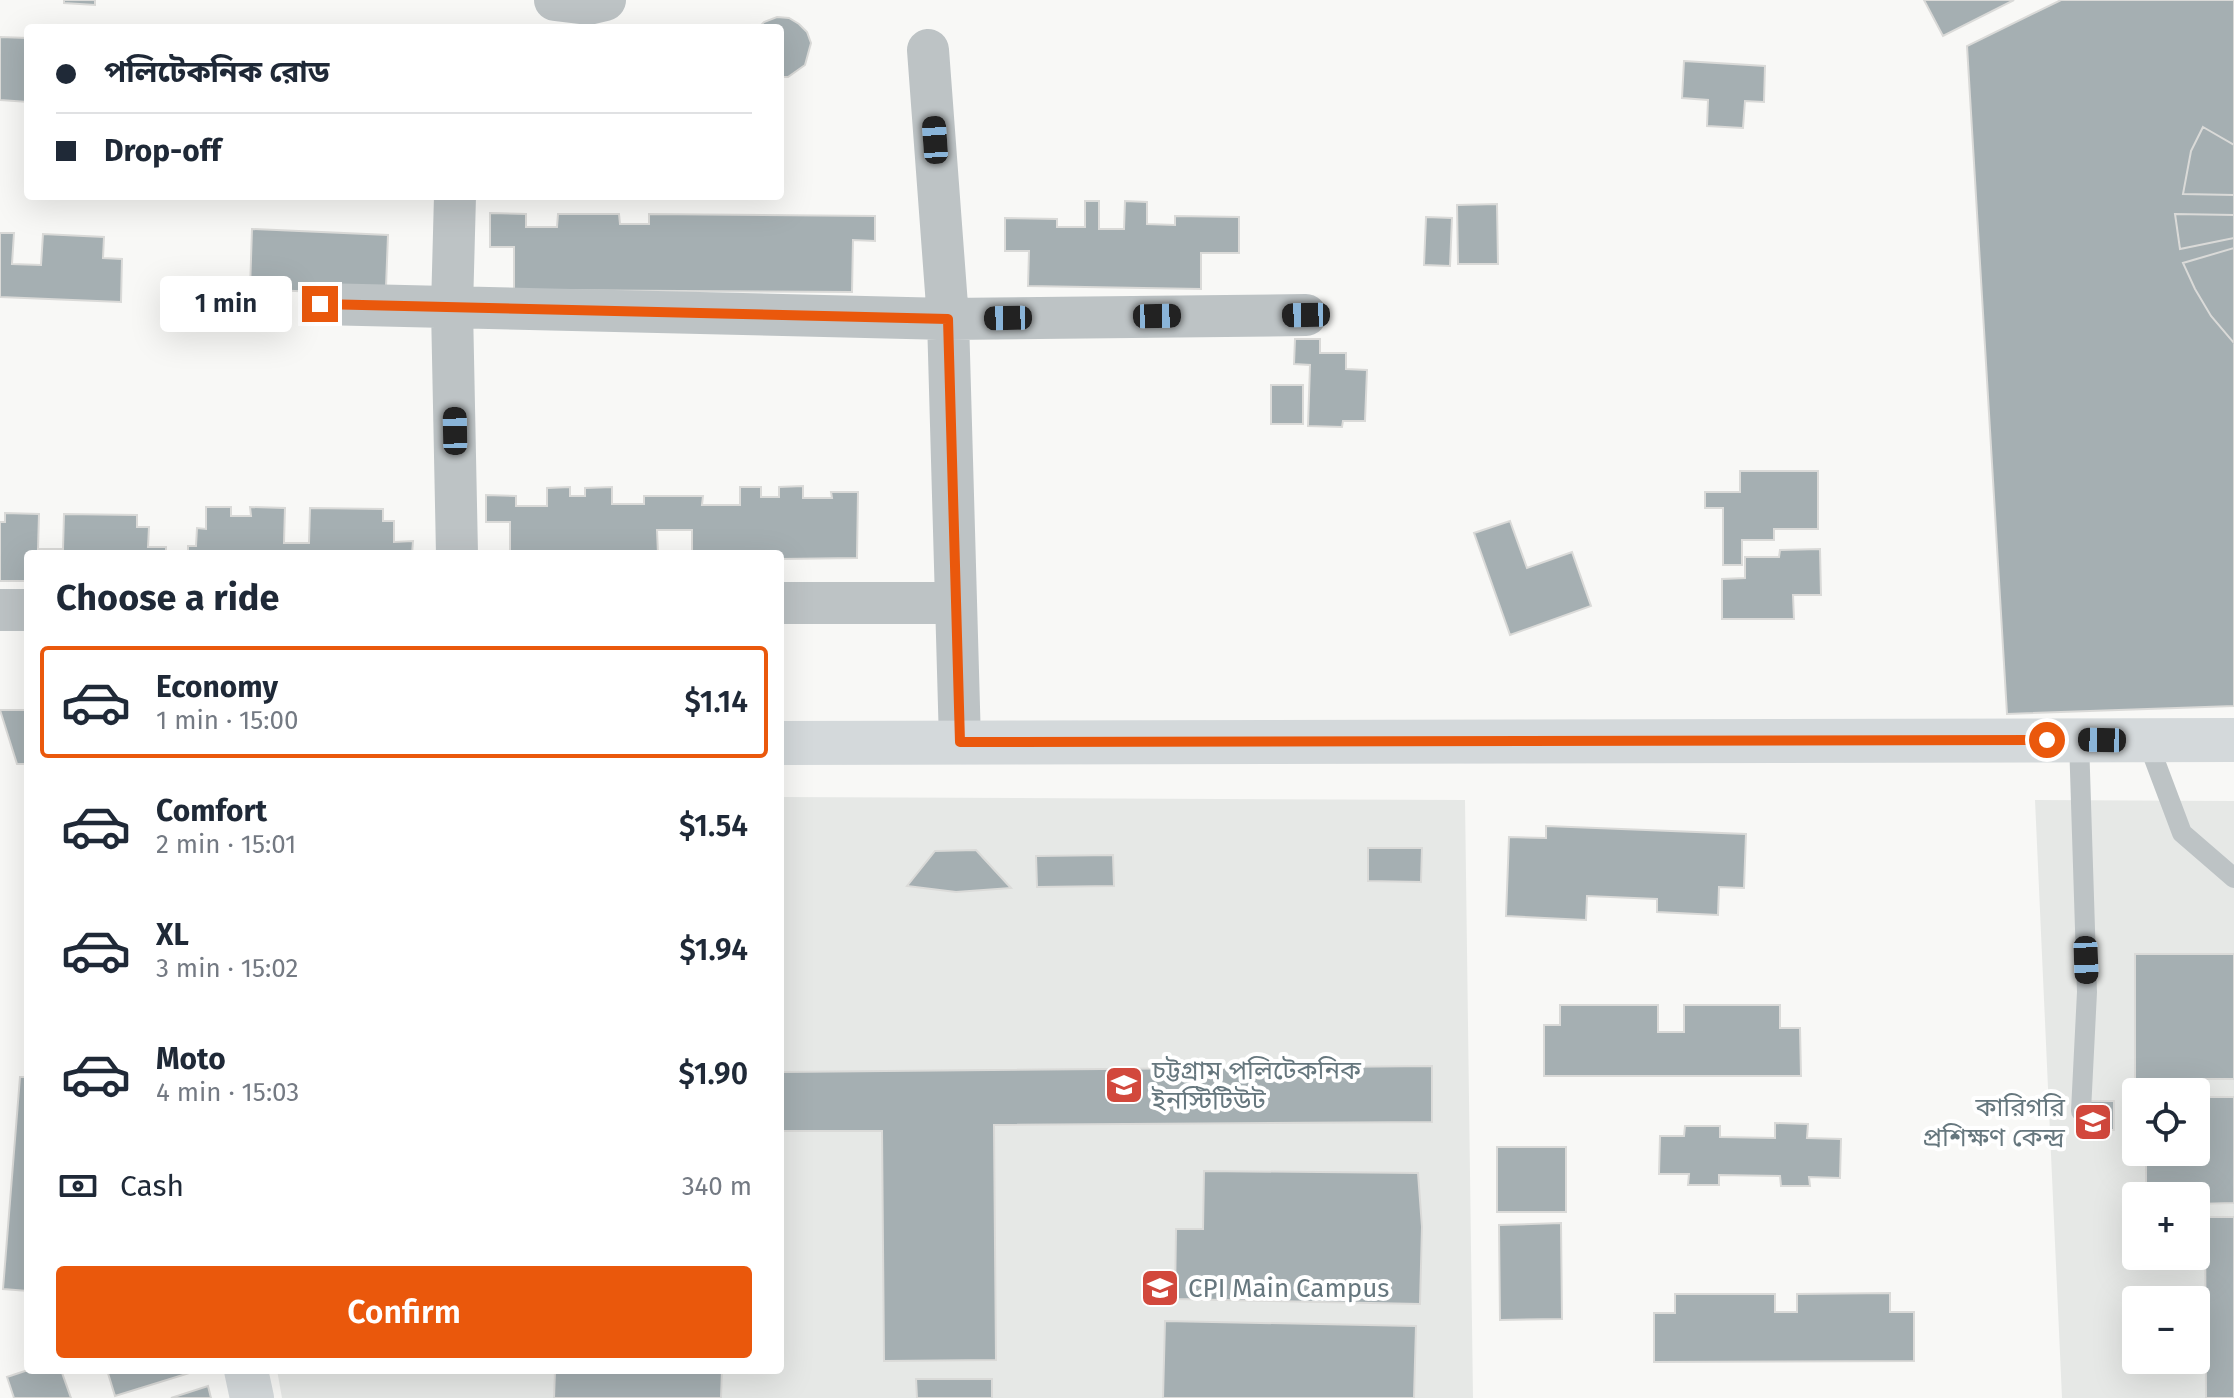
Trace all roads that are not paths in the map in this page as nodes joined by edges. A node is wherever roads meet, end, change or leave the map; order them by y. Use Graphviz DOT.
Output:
graph roads {
  1 [pos="555,0"];
  2 [pos="605,0"];
  3 [pos="928,50"];
  4 [pos="455,200"];
  5 [pos="320,304"];
  6 [pos="452,308"];
  7 [pos="1306,315"];
  8 [pos="948,319"];
  9 [pos="457,550"];
  10 [pos="784,603"];
  11 [pos="954,603"];
  12 [pos="0,610"];
  13 [pos="24,610"];
  14 [pos="2079,740"];
  15 [pos="2147,740"];
  16 [pos="2234,740"];
  17 [pos="960,742"];
  18 [pos="784,743"];
  19 [pos="2234,878"];
  20 [pos="2081,1111"];
  21 [pos="247,1374"];
  22 [pos="252,1398"];
  1 -- 2 [label="street"];
  3 -- 8 [label="street"];
  4 -- 6 [label="street"];
  5 -- 6 [label="street"];
  6 -- 8 [label="street"];
  6 -- 9 [label="street"];
  7 -- 8 [label="street"];
  8 -- 11 [label="street"];
  10 -- 11 [label="street"];
  11 -- 17 [label="street"];
  12 -- 13 [label="street"];
  14 -- 15 [label="main road"];
  14 -- 17 [label="main road"];
  14 -- 20 [label="lane"];
  15 -- 16 [label="main road"];
  15 -- 19 [label="lane"];
  17 -- 18 [label="main road"];
  21 -- 22 [label="main road"];
}
